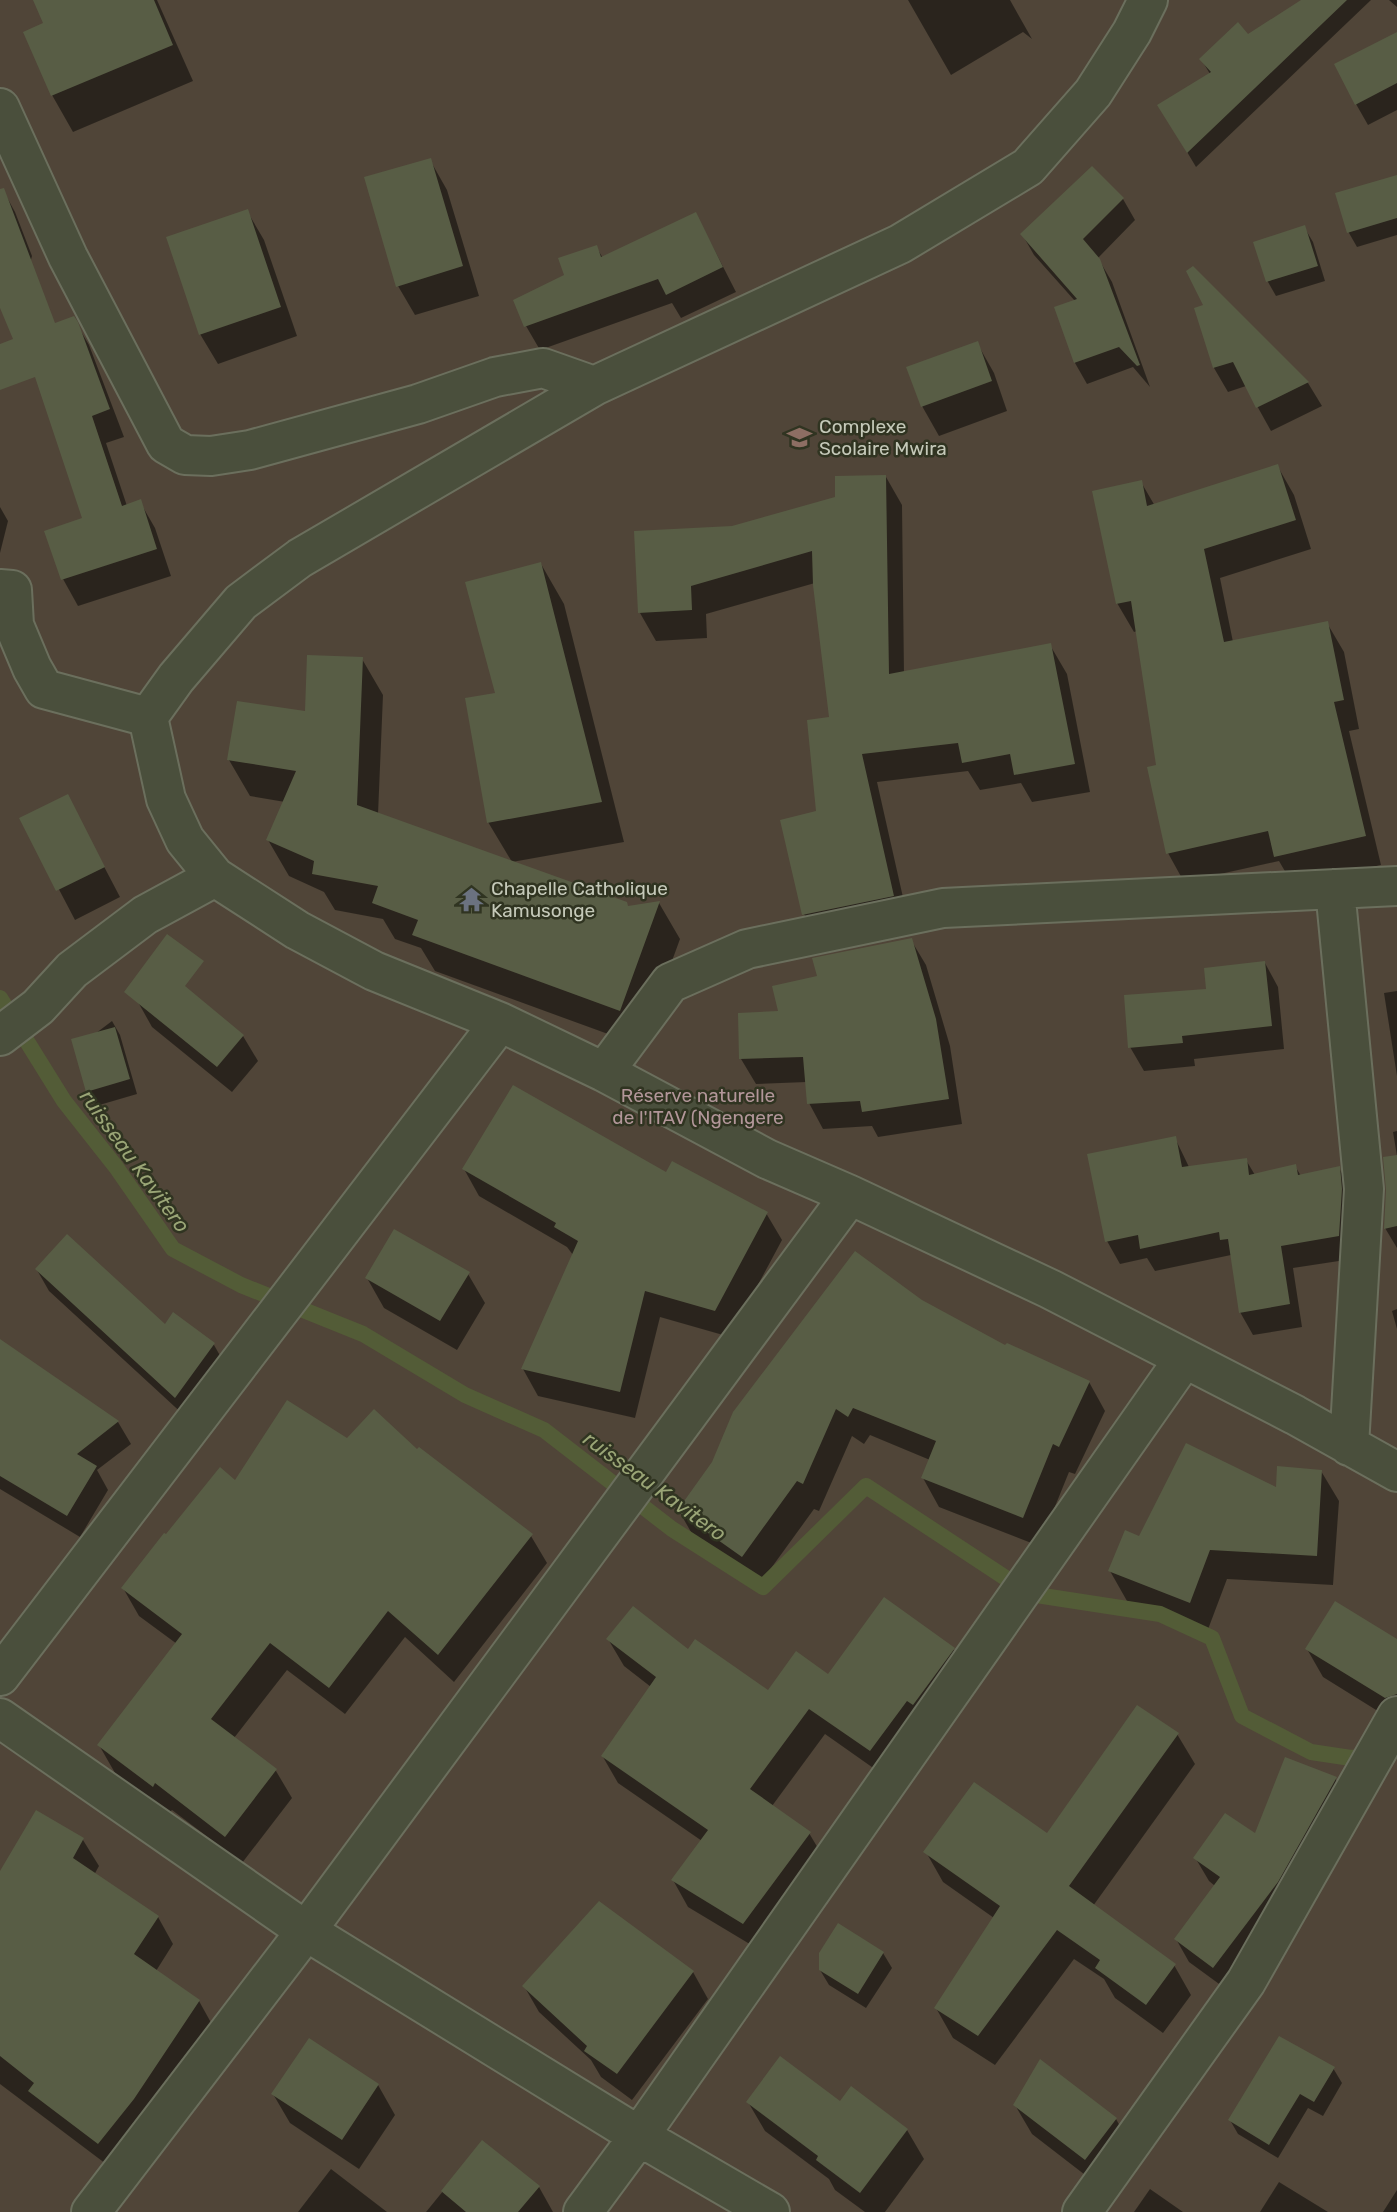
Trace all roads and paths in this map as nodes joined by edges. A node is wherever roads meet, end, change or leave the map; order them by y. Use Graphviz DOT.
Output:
graph roads {
  1 [pos="1148,0"];
  2 [pos="0,108"];
  3 [pos="594,386"];
  4 [pos="0,589"];
  5 [pos="148,717"];
  6 [pos="215,877"];
  7 [pos="1397,886"];
  8 [pos="1335,889"];
  9 [pos="500,1022"];
  10 [pos="0,1037"];
  11 [pos="604,1072"];
  12 [pos="850,1195"];
  13 [pos="1184,1359"];
  14 [pos="1349,1446"];
  15 [pos="1397,1472"];
  16 [pos="0,1676"];
  17 [pos="1397,1716"];
  18 [pos="0,1718"];
  19 [pos="306,1931"];
  20 [pos="639,2136"];
  21 [pos="92,2212"];
  22 [pos="583,2212"];
  23 [pos="770,2212"];
  24 [pos="1082,2212"];
  1 -- 3 [label="street"];
  2 -- 3 [label="street"];
  3 -- 5 [label="street"];
  4 -- 5 [label="street"];
  5 -- 6 [label="street"];
  6 -- 9 [label="street"];
  6 -- 10 [label="street"];
  7 -- 8 [label="street"];
  8 -- 11 [label="street"];
  8 -- 14 [label="street"];
  9 -- 11 [label="street"];
  9 -- 16 [label="street"];
  11 -- 12 [label="street"];
  12 -- 13 [label="street"];
  12 -- 19 [label="street"];
  13 -- 14 [label="street"];
  13 -- 20 [label="street"];
  14 -- 15 [label="street"];
  17 -- 24 [label="street"];
  18 -- 19 [label="street"];
  19 -- 20 [label="street"];
  19 -- 21 [label="street"];
  20 -- 22 [label="street"];
  20 -- 23 [label="street"];
}
